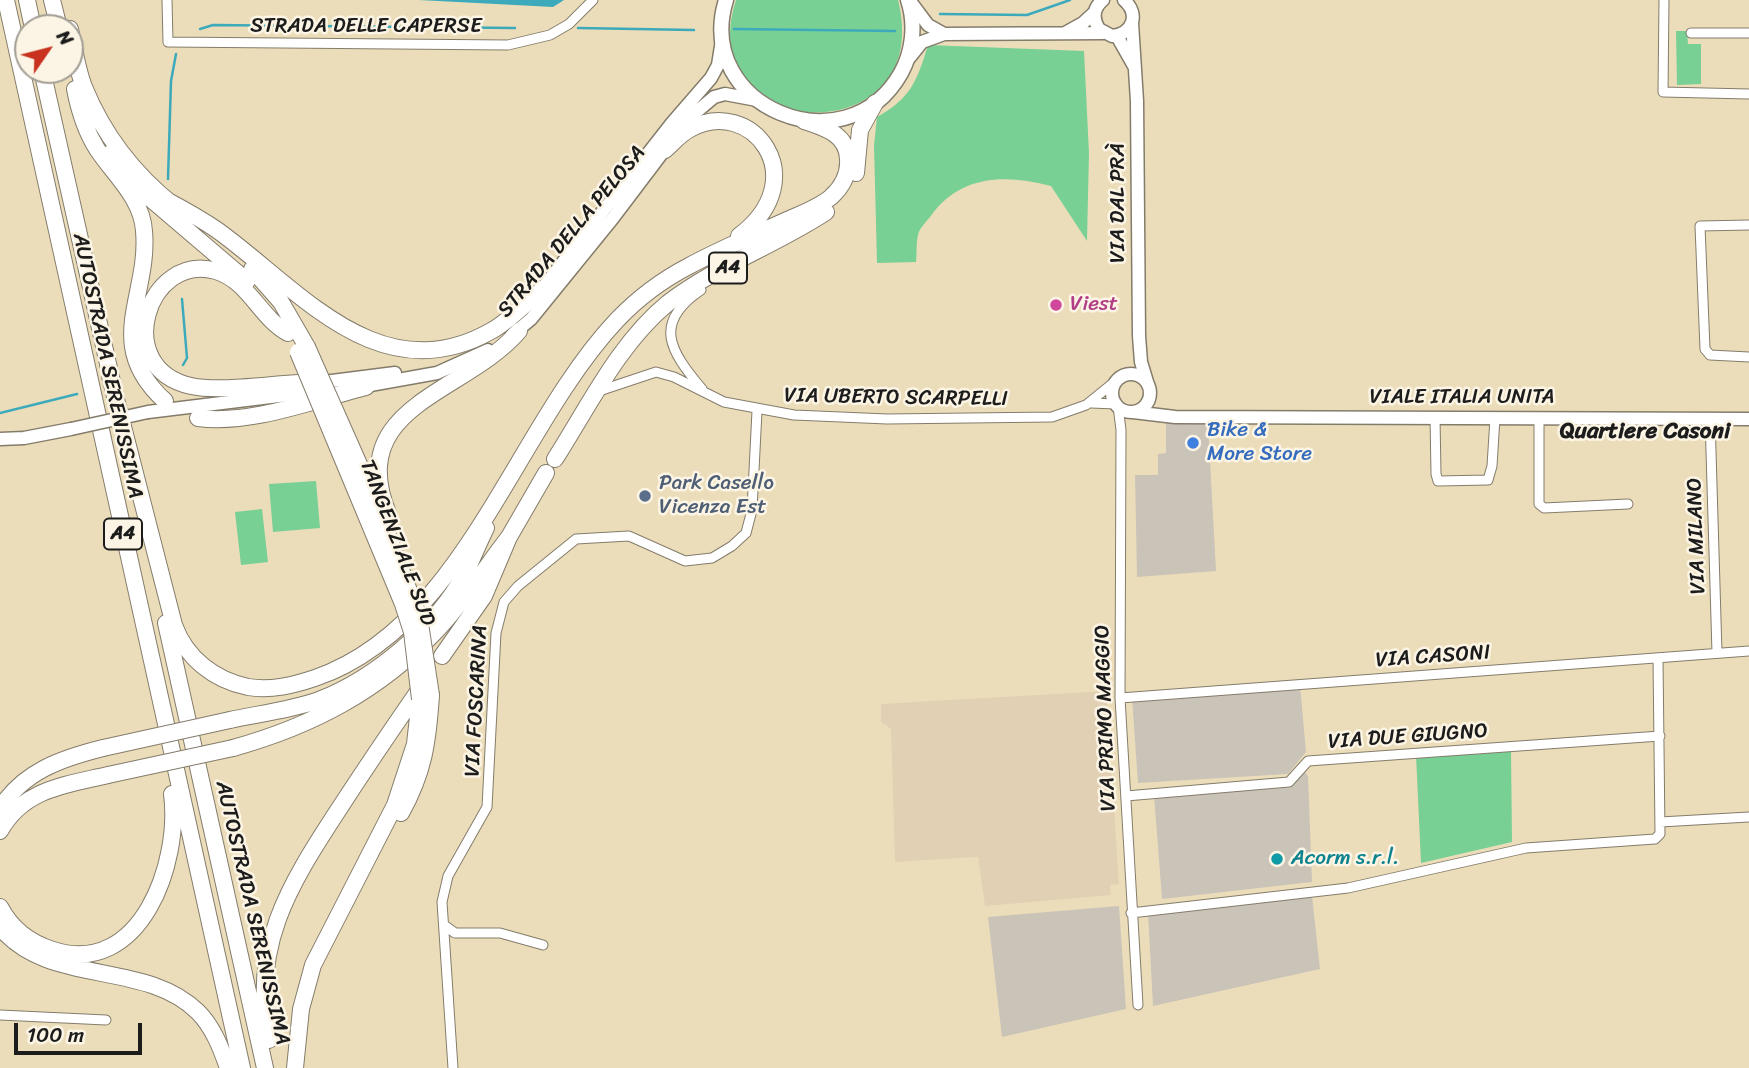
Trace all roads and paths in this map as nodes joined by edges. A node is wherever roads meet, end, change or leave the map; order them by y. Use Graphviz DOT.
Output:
graph roads {
  1 [pos="6,0"];
  2 [pos="167,0"];
  3 [pos="593,0"];
  4 [pos="726,0"];
  5 [pos="909,0"];
  6 [pos="1124,0"];
  7 [pos="1664,0"];
  8 [pos="1100,4"];
  9 [pos="1132,23"];
  10 [pos="1691,33"];
  11 [pos="1749,33"];
  12 [pos="944,34"];
  13 [pos="1058,35"];
  14 [pos="1110,35"];
  15 [pos="723,40"];
  16 [pos="905,65"];
  17 [pos="1136,69"];
  18 [pos="45,84"];
  19 [pos="74,84"];
  20 [pos="83,84"];
  21 [pos="75,89"];
  22 [pos="1749,94"];
  23 [pos="757,100"];
  24 [pos="875,103"];
  25 [pos="804,121"];
  26 [pos="665,150"];
  27 [pos="166,200"];
  28 [pos="1749,225"];
  29 [pos="717,251"];
  30 [pos="758,251"];
  31 [pos="544,288"];
  32 [pos="519,331"];
  33 [pos="288,333"];
  34 [pos="1139,336"];
  35 [pos="302,349"];
  36 [pos="1749,357"];
  37 [pos="110,376"];
  38 [pos="1119,378"];
  39 [pos="319,383"];
  40 [pos="366,387"];
  41 [pos="1149,388"];
  42 [pos="598,392"];
  43 [pos="706,393"];
  44 [pos="275,394"];
  45 [pos="165,401"];
  46 [pos="1086,405"];
  47 [pos="1124,408"];
  48 [pos="757,411"];
  49 [pos="1175,417"];
  50 [pos="1434,417"];
  51 [pos="198,418"];
  52 [pos="1495,418"];
  53 [pos="1539,418"];
  54 [pos="1710,418"];
  55 [pos="1749,419"];
  56 [pos="101,435"];
  57 [pos="0,439"];
  58 [pos="507,481"];
  59 [pos="1628,504"];
  60 [pos="509,537"];
  61 [pos="409,588"];
  62 [pos="1749,651"];
  63 [pos="1717,653"];
  64 [pos="442,656"];
  65 [pos="1658,658"];
  66 [pos="423,696"];
  67 [pos="1120,698"];
  68 [pos="1660,736"];
  69 [pos="1126,796"];
  70 [pos="0,809"];
  71 [pos="1749,817"];
  72 [pos="1660,822"];
  73 [pos="0,831"];
  74 [pos="0,907"];
  75 [pos="1131,914"];
  76 [pos="444,925"];
  77 [pos="0,927"];
  78 [pos="543,946"];
  79 [pos="1138,1006"];
  80 [pos="0,1015"];
  81 [pos="106,1020"];
  82 [pos="228,1068"];
  83 [pos="242,1068"];
  84 [pos="265,1068"];
  85 [pos="275,1068"];
  86 [pos="295,1068"];
  87 [pos="453,1068"];
  1 -- 56 [label="highway, AUTOSTRADA SERENISSIMA / A4"];
  2 -- 3 [label="street, STRADA DELLE CAPERSE"];
  4 -- 15 [label="main road"];
  5 -- 12 [label="street"];
  5 -- 16 [label="main road"];
  6 -- 9 [label="street, VIA DAL PRÀ"];
  7 -- 22 [label="street"];
  8 -- 13 [label="street"];
  8 -- 14 [label="street, VIA DAL PRÀ"];
  9 -- 14 [label="street"];
  9 -- 17 [label="street, VIA DAL PRÀ"];
  10 -- 11 [label="street"];
  12 -- 13 [label="street"];
  12 -- 16 [label="street"];
  13 -- 14 [label="street"];
  14 -- 17 [label="street, VIA DAL PRÀ"];
  15 -- 23 [label="main road"];
  15 -- 31 [label="street, STRADA DELLA PELOSA"];
  16 -- 24 [label="main road"];
  17 -- 34 [label="street, VIA DAL PRÀ"];
  18 -- 37 [label="highway, AUTOSTRADA SERENISSIMA / A4"];
  19 -- 21 [label="highway, TANGENZIALE SUD"];
  20 -- 27 [label="highway, TANGENZIALE SUD"];
  21 -- 33 [label="highway, TANGENZIALE SUD"];
  21 -- 45 [label="highway"];
  23 -- 25 [label="main road"];
  23 -- 26 [label="street, STRADA DELLA PELOSA"];
  24 -- 25 [label="main road"];
  24 -- 30 [label="highway, A4"];
  25 -- 29 [label="highway, A4"];
  26 -- 29 [label="highway"];
  26 -- 32 [label="street, STRADA DELLA PELOSA"];
  27 -- 31 [label="highway"];
  27 -- 35 [label="highway, TANGENZIALE SUD"];
  28 -- 36 [label="street"];
  29 -- 58 [label="highway"];
  30 -- 42 [label="highway, A4"];
  30 -- 43 [label="street, VIA UBERTO SCARPELLI"];
  31 -- 39 [label="street, STRADA DELLA PELOSA"];
  32 -- 40 [label="street, STRADA DELLA PELOSA"];
  32 -- 61 [label="highway, bridge"];
  33 -- 35 [label="highway, TANGENZIALE SUD"];
  33 -- 39 [label="highway"];
  34 -- 38 [label="street, VIA DAL PRÀ"];
  34 -- 41 [label="street, VIA DAL PRÀ"];
  35 -- 61 [label="highway, TANGENZIALE SUD, bridge"];
  35 -- 66 [label="highway, TANGENZIALE SUD, bridge"];
  37 -- 58 [label="highway"];
  37 -- 84 [label="highway, AUTOSTRADA SERENISSIMA / A4"];
  38 -- 41 [label="street"];
  38 -- 46 [label="street, VIA UBERTO SCARPELLI"];
  38 -- 47 [label="street"];
  39 -- 44 [label="street, STRADA DELLA PELOSA"];
  40 -- 44 [label="street, STRADA DELLA PELOSA"];
  40 -- 51 [label="highway"];
  41 -- 47 [label="street"];
  41 -- 49 [label="street"];
  42 -- 43 [label="street, VIA UBERTO SCARPELLI"];
  42 -- 60 [label="highway, A4"];
  43 -- 48 [label="street, VIA UBERTO SCARPELLI"];
  44 -- 57 [label="street, STRADA DELLA PELOSA, bridge"];
  46 -- 47 [label="street, VIA UBERTO SCARPELLI"];
  46 -- 48 [label="street, VIA UBERTO SCARPELLI"];
  47 -- 49 [label="street, VIALE ITALIA UNITA"];
  47 -- 67 [label="street, VIA PRIMO MAGGIO"];
  48 -- 76 [label="street, VIA FOSCARINA"];
  49 -- 50 [label="street, VIALE ITALIA UNITA"];
  50 -- 52 [label="street, VIALE ITALIA UNITA"];
  50 -- 52 [label="street"];
  52 -- 53 [label="street, VIALE ITALIA UNITA"];
  53 -- 54 [label="street, VIALE ITALIA UNITA"];
  53 -- 59 [label="street"];
  54 -- 55 [label="street, VIALE ITALIA UNITA"];
  54 -- 63 [label="street, VIA MILANO"];
  56 -- 74 [label="highway"];
  56 -- 83 [label="highway, AUTOSTRADA SERENISSIMA / A4"];
  58 -- 70 [label="highway, bridge"];
  60 -- 64 [label="highway, A4"];
  60 -- 73 [label="highway, bridge"];
  61 -- 66 [label="highway, TANGENZIALE SUD, bridge"];
  62 -- 63 [label="street, VIA CASONI"];
  63 -- 65 [label="street, VIA CASONI"];
  65 -- 67 [label="street, VIA CASONI"];
  65 -- 68 [label="street"];
  66 -- 85 [label="highway"];
  66 -- 86 [label="highway, TANGENZIALE SUD"];
  67 -- 69 [label="street, VIA PRIMO MAGGIO"];
  68 -- 69 [label="street, VIA DUE GIUGNO"];
  68 -- 72 [label="street"];
  69 -- 75 [label="street, VIA PRIMO MAGGIO"];
  71 -- 72 [label="street"];
  72 -- 75 [label="street"];
  75 -- 79 [label="street, VIA PRIMO MAGGIO"];
  76 -- 78 [label="street"];
  76 -- 87 [label="street, VIA FOSCARINA"];
  77 -- 82 [label="highway"];
  80 -- 81 [label="street"];
}
